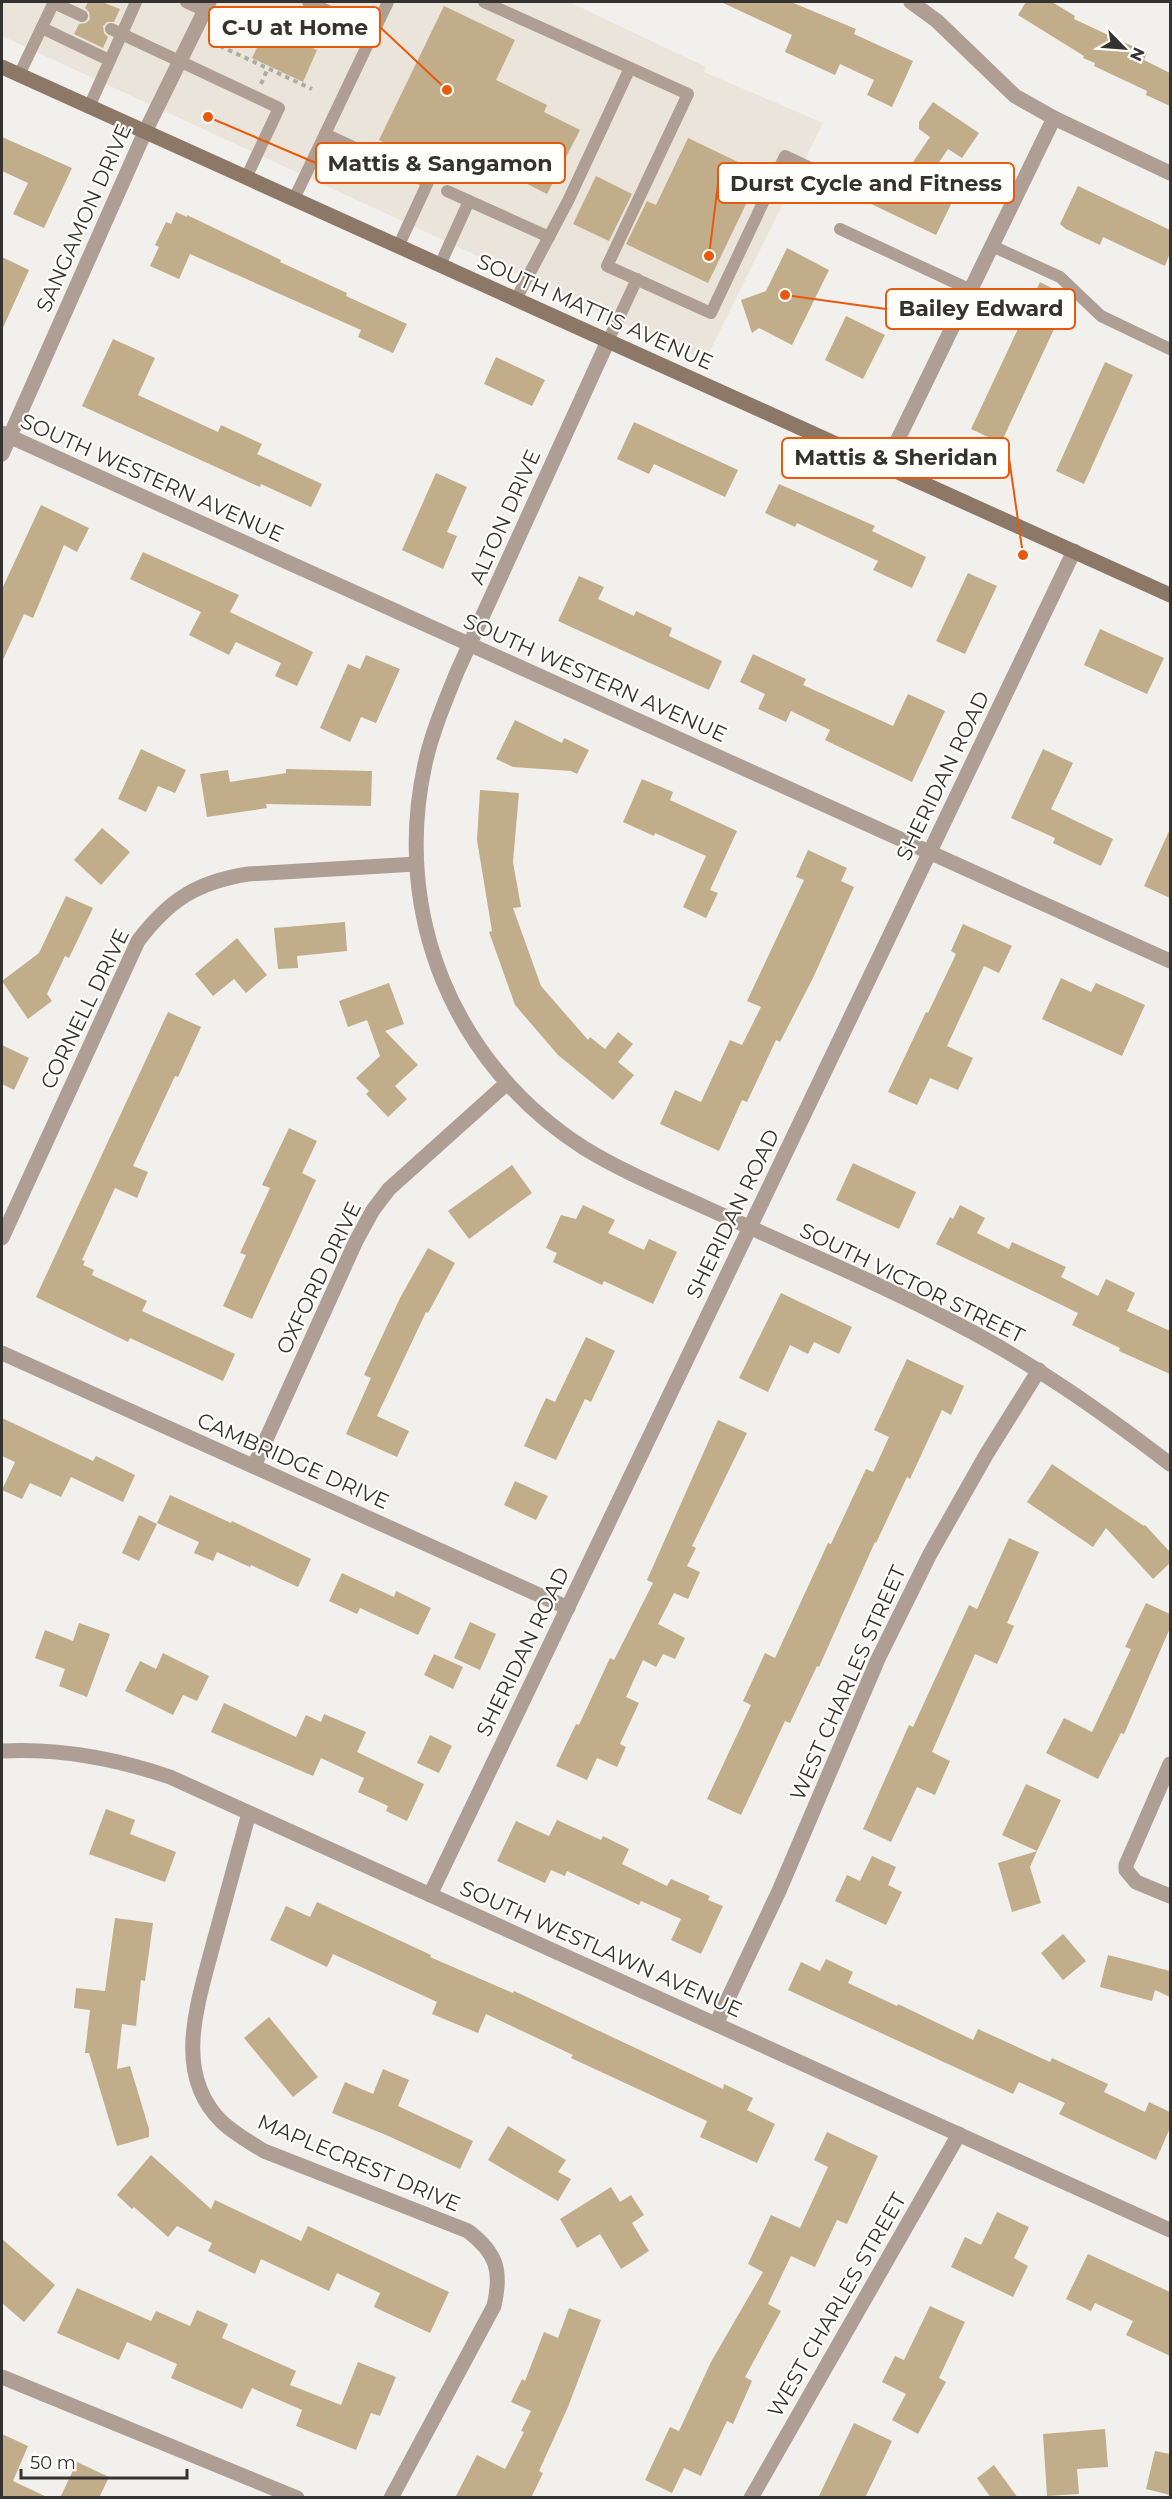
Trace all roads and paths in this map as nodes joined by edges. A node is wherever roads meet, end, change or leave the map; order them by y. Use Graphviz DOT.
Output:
graph roads {
  1 [pos="54,2"];
  2 [pos="186,2"];
  3 [pos="308,2"];
  4 [pos="388,2"];
  5 [pos="484,2"];
  6 [pos="911,2"];
  7 [pos="132,3"];
  8 [pos="207,6"];
  9 [pos="335,14"];
  10 [pos="82,16"];
  11 [pos="42,28"];
  12 [pos="116,31"];
  13 [pos="220,46"];
  14 [pos="109,60"];
  15 [pos="180,61"];
  16 [pos="2,67"];
  17 [pos="630,68"];
  18 [pos="19,75"];
  19 [pos="312,89"];
  20 [pos="89,107"];
  21 [pos="1054,118"];
  22 [pos="145,132"];
  23 [pos="325,134"];
  24 [pos="1170,173"];
  25 [pos="246,177"];
  26 [pos="840,182"];
  27 [pos="447,191"];
  28 [pos="294,199"];
  29 [pos="469,201"];
  30 [pos="840,229"];
  31 [pos="549,237"];
  32 [pos="992,246"];
  33 [pos="398,247"];
  34 [pos="440,265"];
  35 [pos="636,279"];
  36 [pos="971,290"];
  37 [pos="516,299"];
  38 [pos="608,341"];
  39 [pos="1170,349"];
  40 [pos="5,435"];
  41 [pos="2,454"];
  42 [pos="885,466"];
  43 [pos="1074,552"];
  44 [pos="1170,595"];
  45 [pos="471,645"];
  46 [pos="930,853"];
  47 [pos="416,864"];
  48 [pos="1170,961"];
  49 [pos="507,1083"];
  50 [pos="750,1228"];
  51 [pos="2,1238"];
  52 [pos="2,1353"];
  53 [pos="1040,1370"];
  54 [pos="1170,1464"];
  55 [pos="254,1466"];
  56 [pos="568,1608"];
  57 [pos="2,1751"];
  58 [pos="1170,1764"];
  59 [pos="249,1813"];
  60 [pos="430,1895"];
  61 [pos="1170,1896"];
  62 [pos="716,2024"];
  63 [pos="959,2134"];
  64 [pos="1170,2230"];
  65 [pos="2,2377"];
  66 [pos="297,2498"];
  67 [pos="391,2498"];
  68 [pos="751,2498"];
  1 -- 10 [label="lane"];
  1 -- 11 [label="lane"];
  2 -- 8 [label="lane"];
  3 -- 9 [label="lane"];
  4 -- 23 [label="lane"];
  5 -- 17 [label="lane"];
  6 -- 21 [label="street"];
  7 -- 12 [label="lane"];
  8 -- 15 [label="street, SANGAMON DRIVE"];
  11 -- 14 [label="lane"];
  11 -- 18 [label="lane"];
  12 -- 14 [label="lane"];
  12 -- 15 [label="lane"];
  13 -- 19 [label="path"];
  14 -- 20 [label="lane"];
  15 -- 22 [label="street, SANGAMON DRIVE"];
  15 -- 25 [label="lane"];
  16 -- 18 [label="main road, SOUTH MATTIS AVENUE"];
  17 -- 31 [label="lane"];
  17 -- 35 [label="lane"];
  18 -- 20 [label="main road, SOUTH MATTIS AVENUE"];
  20 -- 22 [label="main road, SOUTH MATTIS AVENUE"];
  21 -- 24 [label="street"];
  21 -- 32 [label="street"];
  22 -- 25 [label="main road, SOUTH MATTIS AVENUE"];
  22 -- 40 [label="street, SANGAMON DRIVE"];
  23 -- 28 [label="lane"];
  23 -- 33 [label="lane"];
  25 -- 28 [label="main road, SOUTH MATTIS AVENUE"];
  26 -- 35 [label="lane"];
  27 -- 29 [label="lane"];
  28 -- 33 [label="main road, SOUTH MATTIS AVENUE"];
  29 -- 31 [label="lane"];
  29 -- 34 [label="lane"];
  30 -- 36 [label="lane"];
  31 -- 37 [label="lane"];
  32 -- 36 [label="street"];
  32 -- 39 [label="lane"];
  33 -- 34 [label="main road, SOUTH MATTIS AVENUE"];
  34 -- 37 [label="main road, SOUTH MATTIS AVENUE"];
  35 -- 38 [label="lane"];
  36 -- 42 [label="street"];
  37 -- 38 [label="main road, SOUTH MATTIS AVENUE"];
  38 -- 42 [label="main road, SOUTH MATTIS AVENUE"];
  38 -- 45 [label="street, ALTON DRIVE"];
  40 -- 41 [label="street, SANGAMON DRIVE"];
  40 -- 45 [label="street, SOUTH WESTERN AVENUE"];
  42 -- 43 [label="main road, SOUTH MATTIS AVENUE"];
  43 -- 44 [label="main road, SOUTH MATTIS AVENUE"];
  43 -- 46 [label="street, SHERIDAN ROAD"];
  45 -- 46 [label="street, SOUTH WESTERN AVENUE"];
  45 -- 47 [label="street, ALTON DRIVE"];
  46 -- 48 [label="street, SOUTH WESTERN AVENUE"];
  46 -- 50 [label="street, SHERIDAN ROAD"];
  47 -- 49 [label="street, ALTON DRIVE"];
  47 -- 51 [label="street, CORNELL DRIVE"];
  49 -- 50 [label="street, ALTON DRIVE"];
  49 -- 55 [label="street, OXFORD DRIVE"];
  50 -- 53 [label="street, SOUTH VICTOR STREET"];
  50 -- 56 [label="street, SHERIDAN ROAD"];
  52 -- 55 [label="street, CAMBRIDGE DRIVE"];
  53 -- 54 [label="street, SOUTH VICTOR STREET"];
  53 -- 62 [label="street, WEST CHARLES STREET"];
  55 -- 56 [label="street, CAMBRIDGE DRIVE"];
  56 -- 60 [label="street, SHERIDAN ROAD"];
  57 -- 59 [label="street, SOUTH WESTLAWN AVENUE"];
  58 -- 61 [label="street"];
  59 -- 60 [label="street, SOUTH WESTLAWN AVENUE"];
  59 -- 67 [label="street, MAPLECREST DRIVE"];
  60 -- 62 [label="street, SOUTH WESTLAWN AVENUE"];
  62 -- 63 [label="street, SOUTH WESTLAWN AVENUE"];
  63 -- 64 [label="street, SOUTH WESTLAWN AVENUE"];
  63 -- 68 [label="street, WEST CHARLES STREET"];
  65 -- 66 [label="street"];
}
